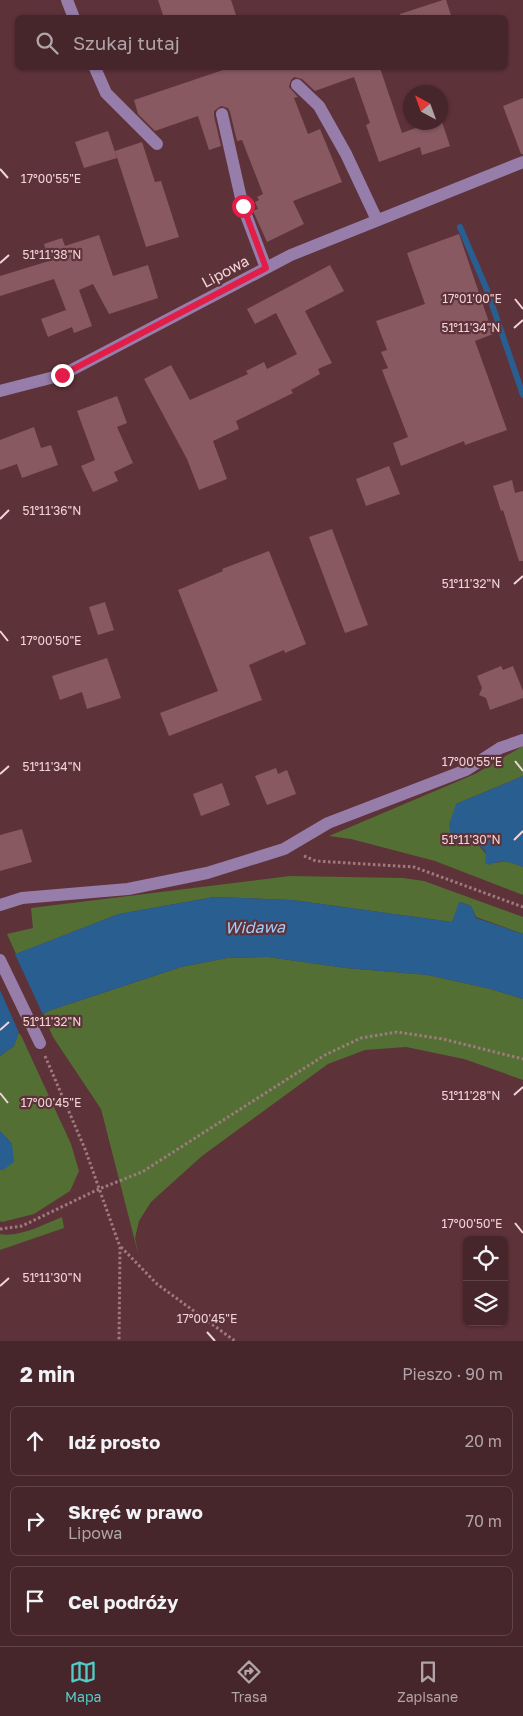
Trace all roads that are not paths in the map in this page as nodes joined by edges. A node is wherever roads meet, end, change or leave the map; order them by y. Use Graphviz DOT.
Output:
graph roads {
  1 [pos="67,0"];
  2 [pos="73,15"];
  3 [pos="96,70"];
  4 [pos="297,85"];
  5 [pos="222,114"];
  6 [pos="157,144"];
  7 [pos="523,162"];
  8 [pos="376,220"];
  9 [pos="266,268"];
  10 [pos="0,391"];
  11 [pos="523,740"];
  12 [pos="0,905"];
  13 [pos="0,960"];
  14 [pos="40,1043"];
  1 -- 2 [label="street"];
  3 -- 6 [label="street"];
  4 -- 8 [label="street"];
  5 -- 9 [label="street"];
  7 -- 8 [label="street, Lipowa"];
  8 -- 9 [label="street, Lipowa"];
  9 -- 10 [label="street, Lipowa"];
  11 -- 12 [label="street"];
  13 -- 14 [label="street"];
}
